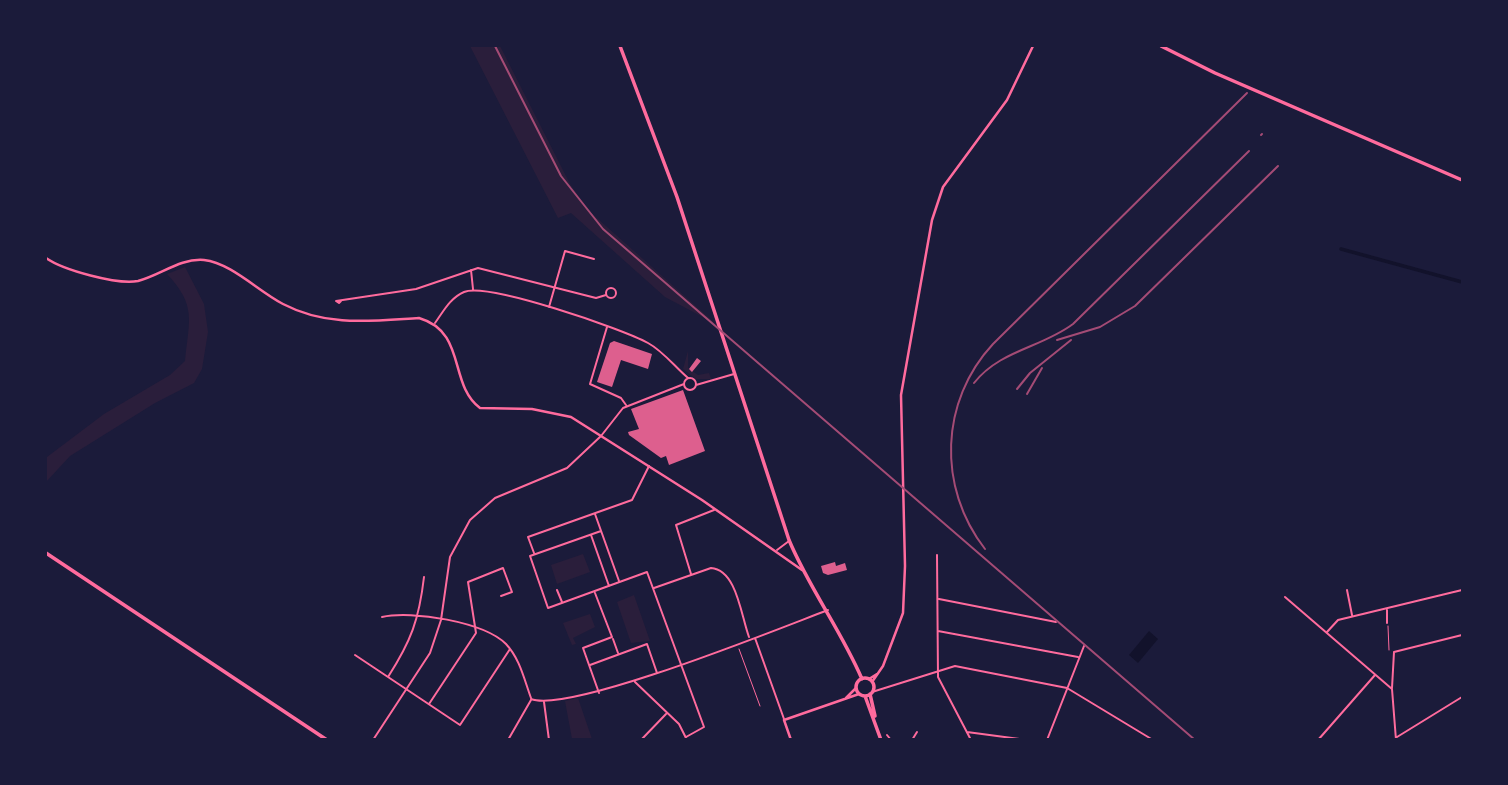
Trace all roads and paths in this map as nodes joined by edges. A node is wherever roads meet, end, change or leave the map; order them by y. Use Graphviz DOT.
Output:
graph roads {
  1 [pos="620,46"];
  2 [pos="1033,46"];
  3 [pos="1161,46"];
  4 [pos="1462,180"];
  5 [pos="46,258"];
  6 [pos="594,259"];
  7 [pos="471,271"];
  8 [pos="555,286"];
  9 [pos="474,290"];
  10 [pos="606,295"];
  11 [pos="341,301"];
  12 [pos="549,307"];
  13 [pos="435,324"];
  14 [pos="607,327"];
  15 [pos="735,373"];
  16 [pos="688,378"];
  17 [pos="684,384"];
  18 [pos="696,385"];
  19 [pos="626,406"];
  20 [pos="601,436"];
  21 [pos="649,466"];
  22 [pos="715,509"];
  23 [pos="595,513"];
  24 [pos="600,529"];
  25 [pos="591,534"];
  26 [pos="789,540"];
  27 [pos="775,551"];
  28 [pos="46,553"];
  29 [pos="534,554"];
  30 [pos="937,555"];
  31 [pos="802,570"];
  32 [pos="692,575"];
  33 [pos="424,577"];
  34 [pos="620,582"];
  35 [pos="609,586"];
  36 [pos="653,589"];
  37 [pos="557,590"];
  38 [pos="1346,590"];
  39 [pos="1462,590"];
  40 [pos="595,592"];
  41 [pos="501,596"];
  42 [pos="1285,597"];
  43 [pos="937,599"];
  44 [pos="562,603"];
  45 [pos="1387,608"];
  46 [pos="828,610"];
  47 [pos="420,615"];
  48 [pos="1352,616"];
  49 [pos="382,617"];
  50 [pos="441,621"];
  51 [pos="1056,622"];
  52 [pos="1387,623"];
  53 [pos="477,629"];
  54 [pos="937,631"];
  55 [pos="1326,633"];
  56 [pos="1462,635"];
  57 [pos="755,637"];
  58 [pos="612,638"];
  59 [pos="750,639"];
  60 [pos="1084,646"];
  61 [pos="738,648"];
  62 [pos="510,649"];
  63 [pos="619,654"];
  64 [pos="1392,654"];
  65 [pos="355,655"];
  66 [pos="1078,657"];
  67 [pos="680,664"];
  68 [pos="589,665"];
  69 [pos="937,670"];
  70 [pos="657,673"];
  71 [pos="1376,675"];
  72 [pos="387,678"];
  73 [pos="862,679"];
  74 [pos="635,681"];
  75 [pos="871,682"];
  76 [pos="856,688"];
  77 [pos="880,688"];
  78 [pos="1067,688"];
  79 [pos="1392,689"];
  80 [pos="406,690"];
  81 [pos="599,693"];
  82 [pos="859,694"];
  83 [pos="869,694"];
  84 [pos="1462,696"];
  85 [pos="845,698"];
  86 [pos="531,699"];
  87 [pos="543,701"];
  88 [pos="429,705"];
  89 [pos="760,706"];
  90 [pos="667,713"];
  91 [pos="784,720"];
  92 [pos="917,732"];
  93 [pos="966,732"];
  94 [pos="887,735"];
  95 [pos="686,738"];
  96 [pos="1396,738"];
  97 [pos="327,740"];
  98 [pos="373,740"];
  99 [pos="508,740"];
  100 [pos="549,740"];
  101 [pos="641,740"];
  102 [pos="792,740"];
  103 [pos="881,740"];
  104 [pos="891,740"];
  105 [pos="912,740"];
  106 [pos="971,740"];
  107 [pos="1027,740"];
  108 [pos="1047,740"];
  109 [pos="1153,740"];
  110 [pos="1318,740"];
  1 -- 15 [label="main road"];
  2 -- 75 [label="street"];
  3 -- 4 [label="main road"];
  5 -- 13 [label="street"];
  6 -- 8 [label="street"];
  7 -- 8 [label="street"];
  7 -- 9 [label="street"];
  7 -- 11 [label="street"];
  8 -- 10 [label="street"];
  8 -- 12 [label="street"];
  9 -- 12 [label="street"];
  9 -- 13 [label="street"];
  12 -- 14 [label="street"];
  13 -- 20 [label="street"];
  14 -- 16 [label="street"];
  14 -- 19 [label="street"];
  15 -- 18 [label="street"];
  15 -- 26 [label="main road"];
  16 -- 17 [label="street"];
  16 -- 18 [label="street"];
  17 -- 18 [label="street"];
  17 -- 19 [label="street"];
  19 -- 20 [label="street"];
  20 -- 21 [label="street"];
  20 -- 50 [label="street"];
  21 -- 22 [label="street"];
  21 -- 23 [label="street"];
  22 -- 27 [label="street"];
  22 -- 32 [label="street"];
  23 -- 24 [label="street"];
  23 -- 29 [label="street"];
  24 -- 25 [label="street"];
  24 -- 34 [label="street"];
  25 -- 29 [label="street"];
  25 -- 35 [label="street"];
  26 -- 27 [label="street"];
  26 -- 31 [label="main road"];
  27 -- 31 [label="street"];
  28 -- 97 [label="main road"];
  29 -- 44 [label="street"];
  30 -- 43 [label="street"];
  31 -- 46 [label="main road"];
  32 -- 36 [label="street"];
  32 -- 59 [label="street"];
  33 -- 47 [label="street"];
  34 -- 35 [label="street"];
  34 -- 36 [label="street"];
  35 -- 40 [label="street"];
  36 -- 67 [label="street"];
  37 -- 44 [label="street"];
  38 -- 48 [label="street"];
  39 -- 45 [label="street"];
  40 -- 44 [label="street"];
  40 -- 58 [label="street"];
  41 -- 53 [label="street"];
  42 -- 55 [label="street"];
  43 -- 51 [label="street"];
  43 -- 54 [label="street"];
  45 -- 48 [label="street"];
  45 -- 52 [label="street"];
  46 -- 57 [label="street"];
  46 -- 73 [label="main road"];
  47 -- 49 [label="street"];
  47 -- 50 [label="street"];
  47 -- 72 [label="street"];
  48 -- 55 [label="street"];
  50 -- 53 [label="street"];
  50 -- 80 [label="street"];
  52 -- 64 [label="path"];
  53 -- 62 [label="street"];
  53 -- 88 [label="street"];
  54 -- 66 [label="street"];
  54 -- 69 [label="street"];
  55 -- 71 [label="street"];
  56 -- 64 [label="street"];
  57 -- 59 [label="street"];
  57 -- 91 [label="street"];
  58 -- 63 [label="street"];
  58 -- 68 [label="street"];
  59 -- 67 [label="street"];
  60 -- 66 [label="street"];
  61 -- 89 [label="path"];
  62 -- 86 [label="street"];
  62 -- 88 [label="street"];
  63 -- 68 [label="street"];
  63 -- 70 [label="street"];
  64 -- 79 [label="street"];
  65 -- 72 [label="street"];
  66 -- 78 [label="street"];
  67 -- 70 [label="street"];
  67 -- 95 [label="street"];
  68 -- 81 [label="street"];
  69 -- 77 [label="street"];
  69 -- 78 [label="street"];
  69 -- 93 [label="street"];
  70 -- 74 [label="street"];
  71 -- 79 [label="street"];
  71 -- 110 [label="street"];
  72 -- 80 [label="street"];
  73 -- 75 [label="main road"];
  73 -- 76 [label="main road"];
  74 -- 81 [label="street"];
  74 -- 90 [label="street"];
  75 -- 77 [label="street"];
  75 -- 83 [label="main road"];
  76 -- 82 [label="main road"];
  76 -- 85 [label="street"];
  77 -- 83 [label="street"];
  78 -- 108 [label="street"];
  78 -- 109 [label="street"];
  79 -- 96 [label="street"];
  80 -- 88 [label="street"];
  80 -- 98 [label="street"];
  81 -- 87 [label="street"];
  82 -- 83 [label="main road"];
  82 -- 85 [label="street"];
  83 -- 103 [label="main road"];
  84 -- 96 [label="street"];
  85 -- 91 [label="street"];
  86 -- 87 [label="street"];
  86 -- 99 [label="street"];
  87 -- 100 [label="street"];
  90 -- 95 [label="street"];
  90 -- 101 [label="street"];
  91 -- 102 [label="street"];
  92 -- 105 [label="street"];
  93 -- 106 [label="street"];
  93 -- 107 [label="street"];
  94 -- 104 [label="street"];
}
